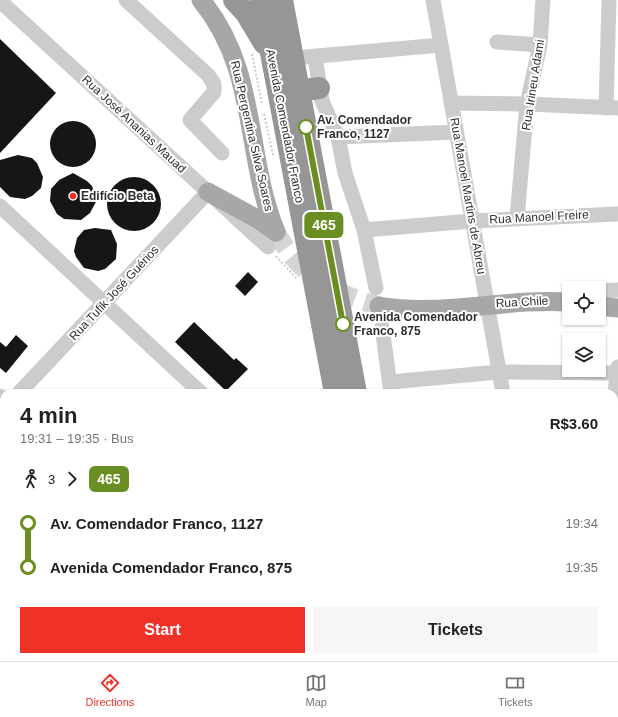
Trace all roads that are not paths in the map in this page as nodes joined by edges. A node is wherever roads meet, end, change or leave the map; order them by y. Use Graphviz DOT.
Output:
graph roads {
  1 [pos="126,0"];
  2 [pos="200,0"];
  3 [pos="234,0"];
  4 [pos="261,0"];
  5 [pos="282,0"];
  6 [pos="433,0"];
  7 [pos="543,0"];
  8 [pos="609,0"];
  9 [pos="0,1"];
  10 [pos="498,42"];
  11 [pos="441,45"];
  12 [pos="540,45"];
  13 [pos="272,54"];
  14 [pos="316,57"];
  15 [pos="293,59"];
  16 [pos="309,90"];
  17 [pos="451,103"];
  18 [pos="527,104"];
  19 [pos="612,108"];
  20 [pos="456,132"];
  21 [pos="338,137"];
  22 [pos="222,153"];
  23 [pos="261,180"];
  24 [pos="208,192"];
  25 [pos="0,206"];
  26 [pos="618,214"];
  27 [pos="517,218"];
  28 [pos="472,221"];
  29 [pos="364,230"];
  30 [pos="618,290"];
  31 [pos="606,291"];
  32 [pos="562,292"];
  33 [pos="378,297"];
  34 [pos="533,301"];
  35 [pos="562,302"];
  36 [pos="104,303"];
  37 [pos="487,304"];
  38 [pos="606,307"];
  39 [pos="618,308"];
  40 [pos="562,310"];
  41 [pos="606,316"];
  42 [pos="618,317"];
  43 [pos="382,327"];
  44 [pos="618,370"];
  45 [pos="499,372"];
  46 [pos="390,387"];
  47 [pos="23,389"];
  48 [pos="197,389"];
  49 [pos="334,389"];
  50 [pos="355,389"];
  51 [pos="502,389"];
  52 [pos="615,389"];
  1 -- 22 [label="street"];
  2 -- 23 [label="main road, Rua Pergentina Silva Soares"];
  3 -- 13 [label="highway"];
  4 -- 13 [label="highway, Avenida Comendador Franco"];
  5 -- 15 [label="highway, Avenida Comendador Franco"];
  6 -- 11 [label="street, Rua Manoel Martins de Abreu"];
  7 -- 12 [label="street, Rua Irineu Adami"];
  8 -- 19 [label="street"];
  9 -- 24 [label="street, Rua José Ananias Mauad"];
  10 -- 12 [label="street"];
  11 -- 14 [label="street"];
  11 -- 17 [label="street, Rua Manoel Martins de Abreu"];
  12 -- 18 [label="street, Rua Irineu Adami"];
  13 -- 49 [label="highway, Avenida Comendador Franco"];
  14 -- 15 [label="street"];
  14 -- 16 [label="street, Avenida Comendador Franco"];
  15 -- 16 [label="highway, Avenida Comendador Franco"];
  16 -- 21 [label="street, Avenida Comendador Franco"];
  16 -- 50 [label="highway, Avenida Comendador Franco"];
  17 -- 18 [label="street"];
  17 -- 20 [label="street, Rua Manoel Martins de Abreu"];
  18 -- 19 [label="street"];
  18 -- 27 [label="street, Rua Irineu Adami"];
  20 -- 21 [label="street"];
  20 -- 28 [label="street, Rua Manoel Martins de Abreu"];
  21 -- 29 [label="street, Avenida Comendador Franco"];
  23 -- 24 [label="main road"];
  23 -- 24 [label="main road, Rua Pergentina Silva Soares"];
  24 -- 36 [label="street, Rua Tufik José Guérios"];
  25 -- 36 [label="street"];
  26 -- 27 [label="street, Rua Manoel Freire"];
  27 -- 28 [label="street, Rua Manoel Freire"];
  28 -- 29 [label="street, Rua Manoel Freire"];
  28 -- 37 [label="street, Rua Manoel Martins de Abreu"];
  29 -- 33 [label="street, Avenida Comendador Franco"];
  30 -- 31 [label="street"];
  32 -- 34 [label="street"];
  33 -- 37 [label="main road, Rua Chile"];
  34 -- 35 [label="main road, Rua Chile"];
  34 -- 37 [label="main road, Rua Chile"];
  34 -- 40 [label="street"];
  36 -- 47 [label="street, Rua Tufik José Guérios"];
  36 -- 48 [label="street"];
  37 -- 45 [label="street, Rua Manoel Martins de Abreu"];
  38 -- 39 [label="main road"];
  41 -- 42 [label="street"];
  43 -- 46 [label="street"];
  44 -- 45 [label="street"];
  44 -- 52 [label="street"];
  45 -- 46 [label="street"];
  45 -- 51 [label="street, Rua Manoel Martins de Abreu"];
}
